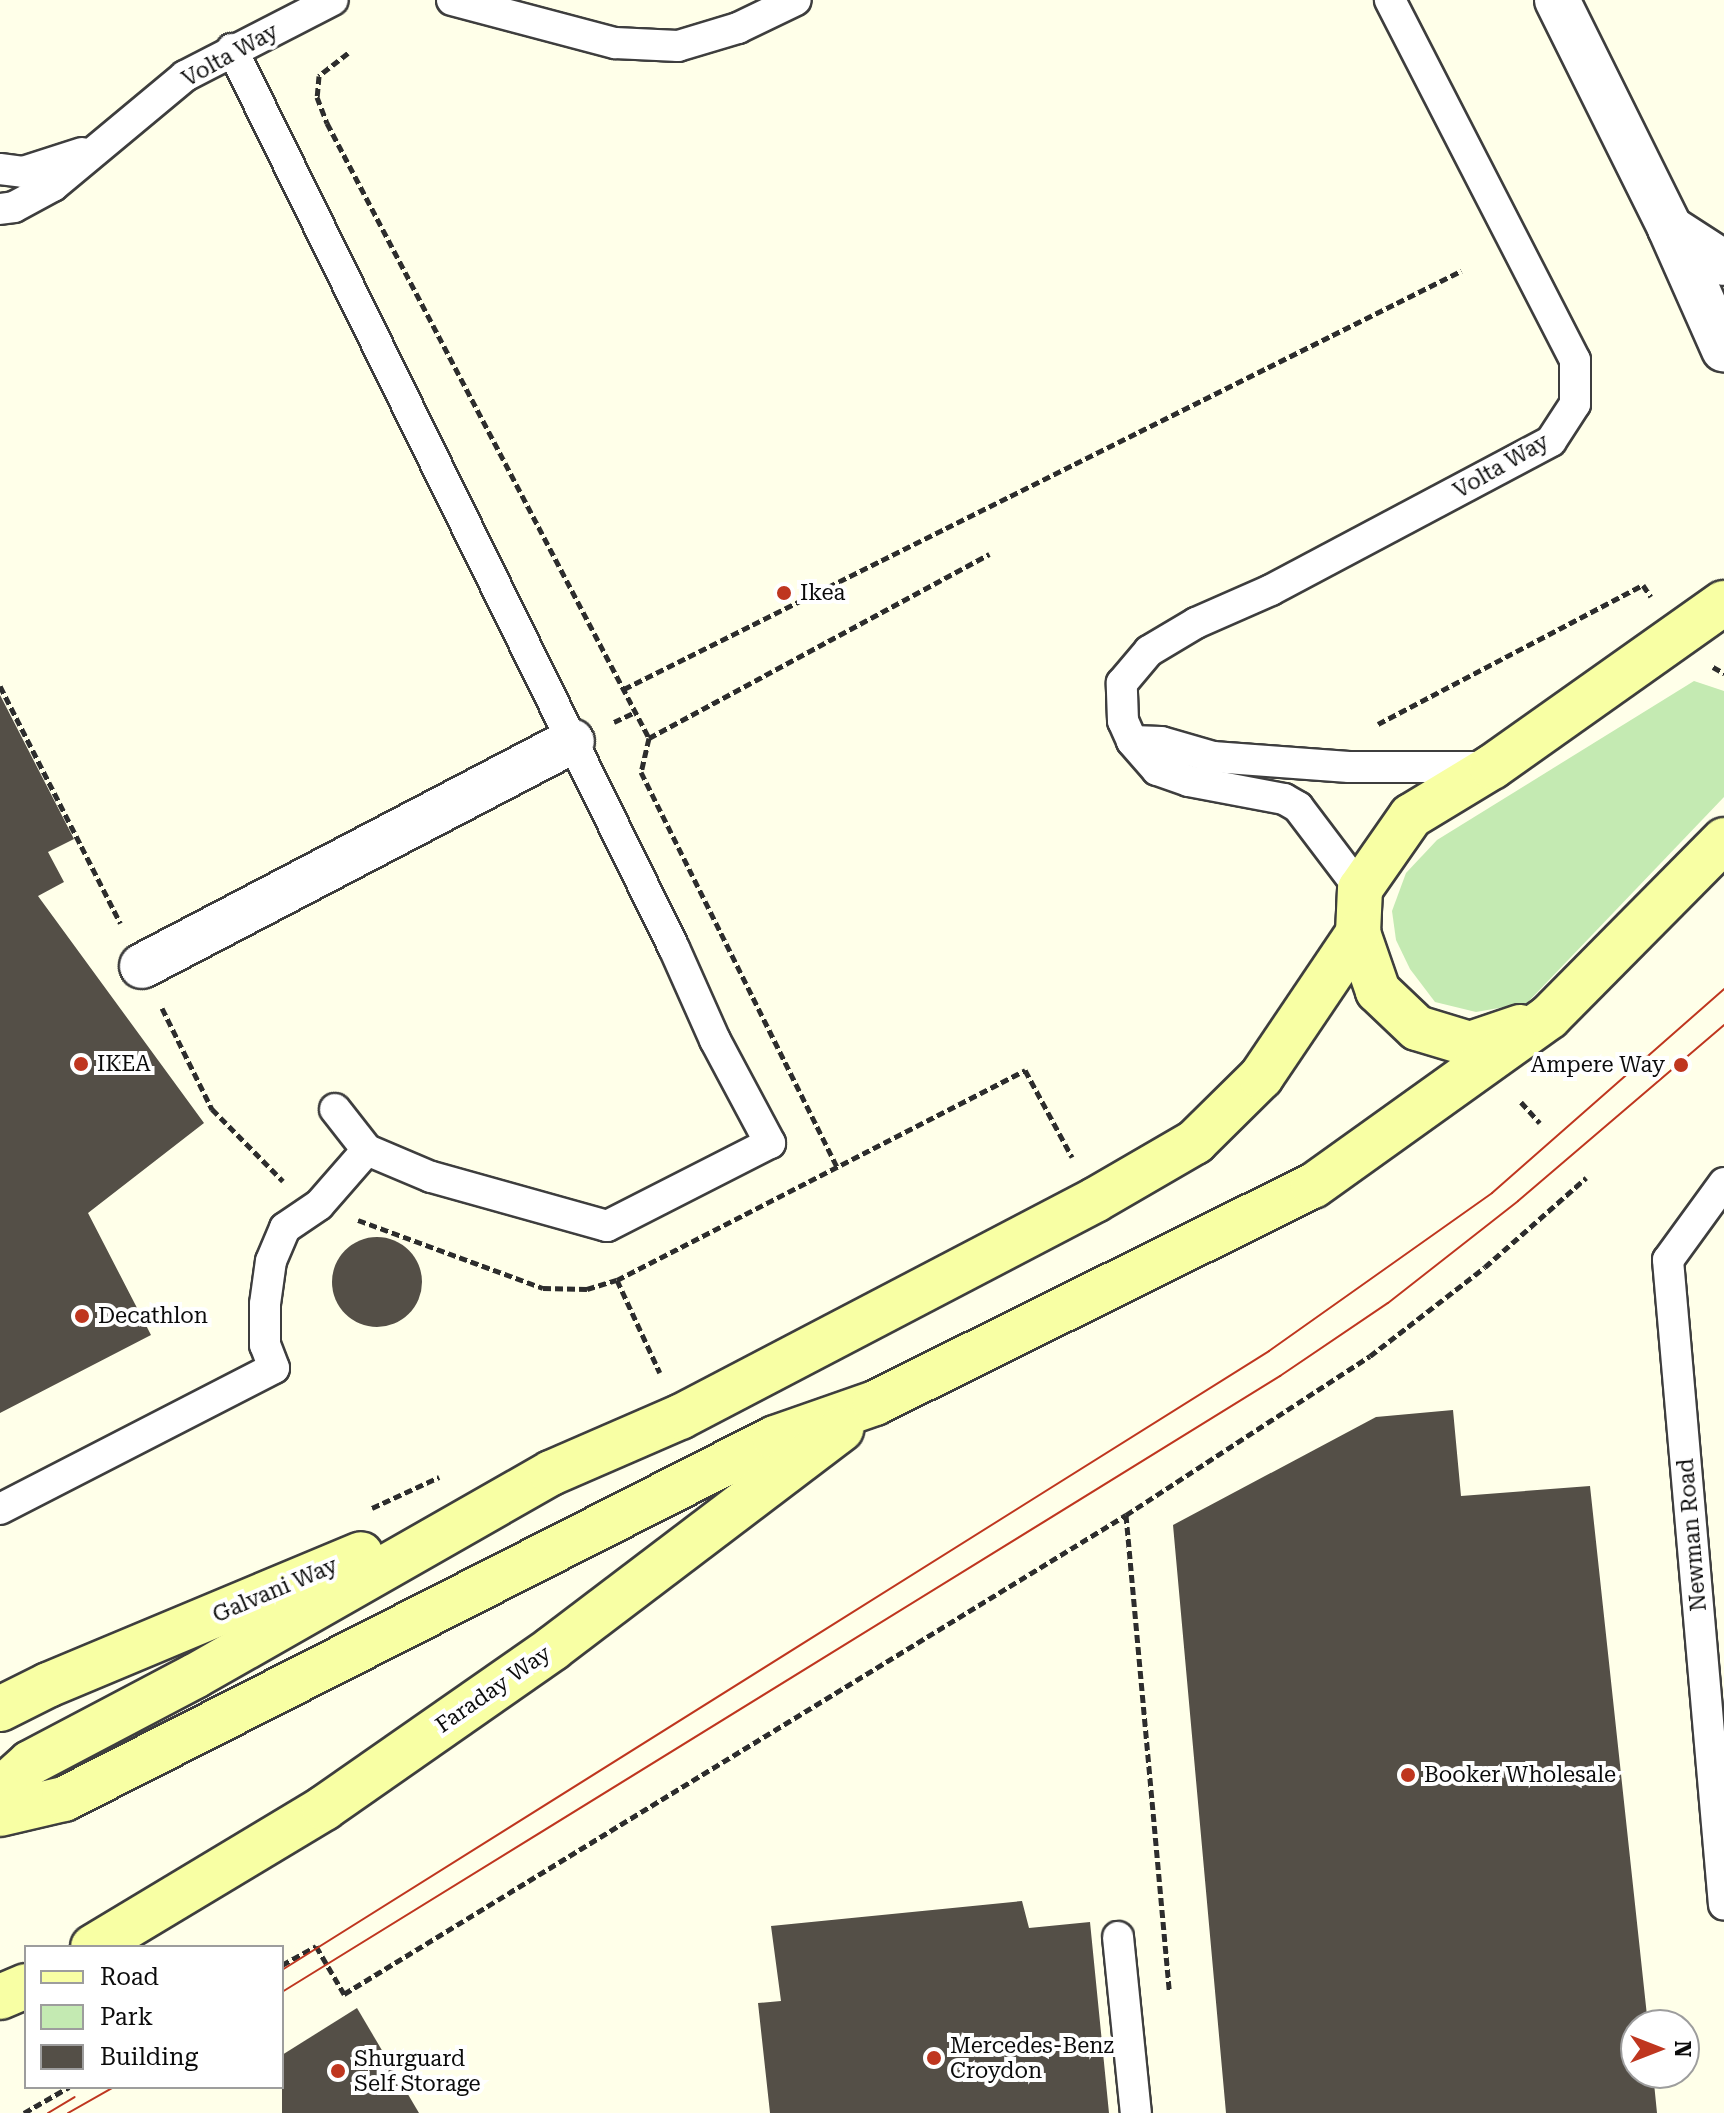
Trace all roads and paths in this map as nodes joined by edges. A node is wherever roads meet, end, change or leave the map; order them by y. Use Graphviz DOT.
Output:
graph roads {
  1 [pos="333,0"];
  2 [pos="452,0"];
  3 [pos="796,0"];
  4 [pos="1390,0"];
  5 [pos="1557,0"];
  6 [pos="232,49"];
  7 [pos="348,53"];
  8 [pos="96,149"];
  9 [pos="0,169"];
  10 [pos="0,209"];
  11 [pos="1670,228"];
  12 [pos="1724,263"];
  13 [pos="1461,271"];
  14 [pos="1724,350"];
  15 [pos="989,554"];
  16 [pos="1723,603"];
  17 [pos="0,686"];
  18 [pos="624,689"];
  19 [pos="649,738"];
  20 [pos="572,741"];
  21 [pos="1132,741"];
  22 [pos="1492,767"];
  23 [pos="1724,840"];
  24 [pos="1360,889"];
  25 [pos="1358,933"];
  26 [pos="142,966"];
  27 [pos="1549,1017"];
  28 [pos="1521,1102"];
  29 [pos="335,1109"];
  30 [pos="1540,1123"];
  31 [pos="367,1150"];
  32 [pos="837,1167"];
  33 [pos="1586,1178"];
  34 [pos="1724,1183"];
  35 [pos="1095,1200"];
  36 [pos="319,1205"];
  37 [pos="617,1280"];
  38 [pos="875,1403"];
  39 [pos="680,1417"];
  40 [pos="551,1473"];
  41 [pos="0,1509"];
  42 [pos="1126,1515"];
  43 [pos="0,1709"];
  44 [pos="0,1790"];
  45 [pos="0,1814"];
  46 [pos="1724,1905"];
  47 [pos="1118,1937"];
  48 [pos="96,1945"];
  49 [pos="284,1964"];
  50 [pos="24,1987"];
  51 [pos="0,1997"];
  52 [pos="1170,2003"];
  53 [pos="66,2089"];
  54 [pos="24,2113"];
  55 [pos="1136,2113"];
  1 -- 6 [label="lane, Volta Way"];
  2 -- 3 [label="lane"];
  4 -- 21 [label="lane, Volta Way"];
  5 -- 11 [label="street"];
  6 -- 8 [label="lane, Volta Way"];
  6 -- 20 [label="lane"];
  7 -- 18 [label="path"];
  8 -- 9 [label="lane, Volta Way"];
  8 -- 10 [label="lane, Volta Way"];
  11 -- 12 [label="street"];
  11 -- 14 [label="street"];
  13 -- 18 [label="path"];
  15 -- 19 [label="path"];
  16 -- 22 [label="street"];
  17 -- 26 [label="path"];
  18 -- 19 [label="path"];
  19 -- 32 [label="path"];
  20 -- 26 [label="street"];
  20 -- 31 [label="lane"];
  21 -- 22 [label="lane"];
  21 -- 24 [label="lane, Volta Way"];
  22 -- 24 [label="street"];
  23 -- 27 [label="street"];
  24 -- 25 [label="street"];
  25 -- 27 [label="street"];
  25 -- 35 [label="street"];
  26 -- 36 [label="path"];
  27 -- 38 [label="street"];
  28 -- 30 [label="path"];
  29 -- 31 [label="lane"];
  31 -- 36 [label="lane"];
  32 -- 35 [label="path"];
  32 -- 37 [label="path"];
  33 -- 42 [label="path"];
  34 -- 46 [label="lane, Newman Road"];
  35 -- 39 [label="street"];
  36 -- 37 [label="path"];
  36 -- 41 [label="lane"];
  37 -- 39 [label="path"];
  38 -- 45 [label="street"];
  38 -- 48 [label="street, Faraday Way"];
  39 -- 40 [label="street"];
  40 -- 43 [label="street, Galvani Way"];
  40 -- 44 [label="street"];
  42 -- 49 [label="path"];
  42 -- 52 [label="path"];
  47 -- 55 [label="lane"];
  50 -- 51 [label="street"];
  53 -- 54 [label="path"];
}
